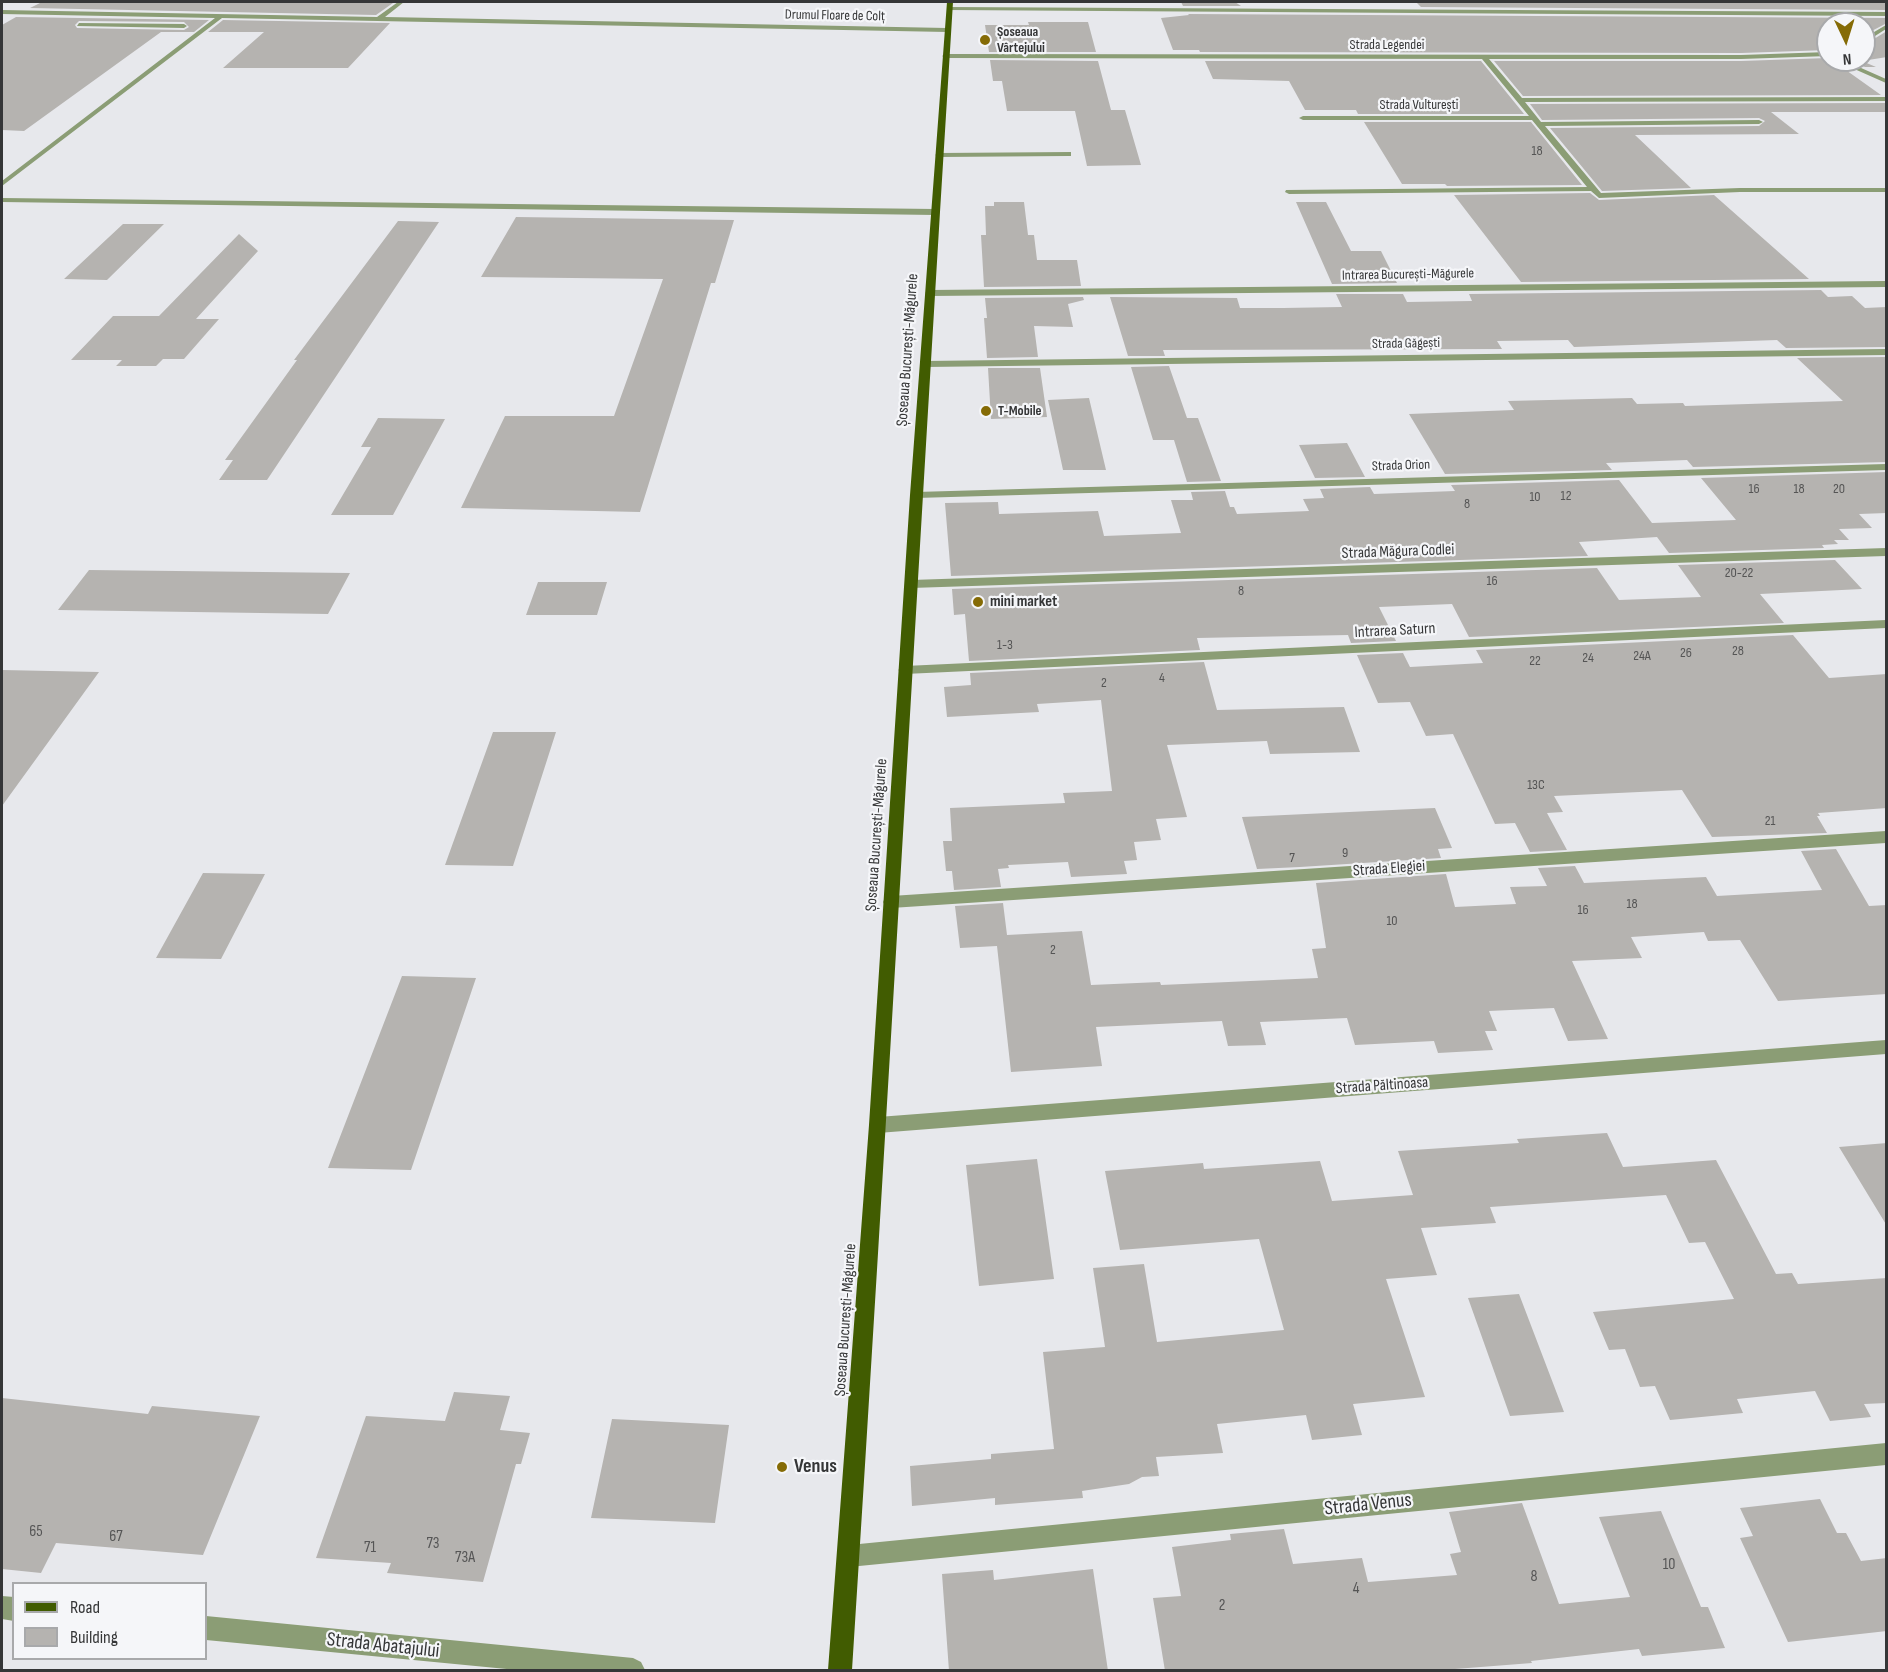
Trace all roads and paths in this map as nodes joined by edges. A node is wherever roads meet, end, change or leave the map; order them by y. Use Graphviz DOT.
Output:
graph roads {
  1 [pos="401,2"];
  2 [pos="950,5"];
  3 [pos="2,12"];
  4 [pos="1887,14"];
  5 [pos="220,16"];
  6 [pos="379,19"];
  7 [pos="79,25"];
  8 [pos="207,26"];
  9 [pos="947,30"];
  10 [pos="1816,55"];
  11 [pos="945,56"];
  12 [pos="1484,57"];
  13 [pos="1866,72"];
  14 [pos="1887,81"];
  15 [pos="1887,99"];
  16 [pos="1520,100"];
  17 [pos="1303,118"];
  18 [pos="1538,121"];
  19 [pos="1759,122"];
  20 [pos="1068,154"];
  21 [pos="939,155"];
  22 [pos="2,184"];
  23 [pos="1887,190"];
  24 [pos="1288,192"];
  25 [pos="1597,192"];
  26 [pos="2,200"];
  27 [pos="935,212"];
  28 [pos="1887,284"];
  29 [pos="930,292"];
  30 [pos="1887,352"];
  31 [pos="926,364"];
  32 [pos="1887,467"];
  33 [pos="916,495"];
  34 [pos="1887,552"];
  35 [pos="911,584"];
  36 [pos="1887,624"];
  37 [pos="905,670"];
  38 [pos="1887,837"];
  39 [pos="891,902"];
  40 [pos="1887,1047"];
  41 [pos="878,1125"];
  42 [pos="1887,1454"];
  43 [pos="849,1556"];
  44 [pos="207,1628"];
  45 [pos="633,1671"];
  46 [pos="840,1671"];
  1 -- 6 [label="street"];
  2 -- 4 [label="street"];
  2 -- 9 [label="main road, Șoseaua București-Măgurele"];
  3 -- 5 [label="street, Drumul Floare de Colț"];
  5 -- 6 [label="street, Drumul Floare de Colț"];
  5 -- 8 [label="street"];
  6 -- 9 [label="street, Drumul Floare de Colț"];
  7 -- 8 [label="street"];
  8 -- 22 [label="street"];
  9 -- 11 [label="main road, Șoseaua București-Măgurele"];
  10 -- 12 [label="street, Strada Legendei"];
  11 -- 12 [label="street, Strada Legendei"];
  11 -- 21 [label="main road, Șoseaua București-Măgurele"];
  12 -- 16 [label="street"];
  13 -- 14 [label="street"];
  15 -- 16 [label="street"];
  16 -- 18 [label="street"];
  17 -- 18 [label="street, Strada Vulturești"];
  18 -- 19 [label="street, Strada Vulturești"];
  18 -- 25 [label="street"];
  20 -- 21 [label="street"];
  21 -- 27 [label="main road, Șoseaua București-Măgurele"];
  23 -- 25 [label="street"];
  24 -- 25 [label="street"];
  26 -- 27 [label="street"];
  27 -- 29 [label="main road, Șoseaua București-Măgurele"];
  28 -- 29 [label="street, Intrarea București-Măgurele"];
  29 -- 31 [label="main road, Șoseaua București-Măgurele"];
  30 -- 31 [label="street, Strada Găgești"];
  31 -- 33 [label="main road, Șoseaua București-Măgurele"];
  32 -- 33 [label="street, Strada Orion"];
  33 -- 35 [label="main road, Șoseaua București-Măgurele"];
  34 -- 35 [label="street, Strada Măgura Codlei"];
  35 -- 37 [label="main road, Șoseaua București-Măgurele"];
  36 -- 37 [label="street, Intrarea Saturn"];
  37 -- 39 [label="main road, Șoseaua București-Măgurele"];
  38 -- 39 [label="street, Strada Elegiei"];
  39 -- 41 [label="main road, Șoseaua București-Măgurele"];
  40 -- 41 [label="street, Strada Păltinoasa"];
  41 -- 43 [label="main road, Șoseaua București-Măgurele"];
  42 -- 43 [label="street, Strada Venus"];
  43 -- 46 [label="main road, Șoseaua București-Măgurele"];
  44 -- 45 [label="street, Strada Abatajului"];
}
